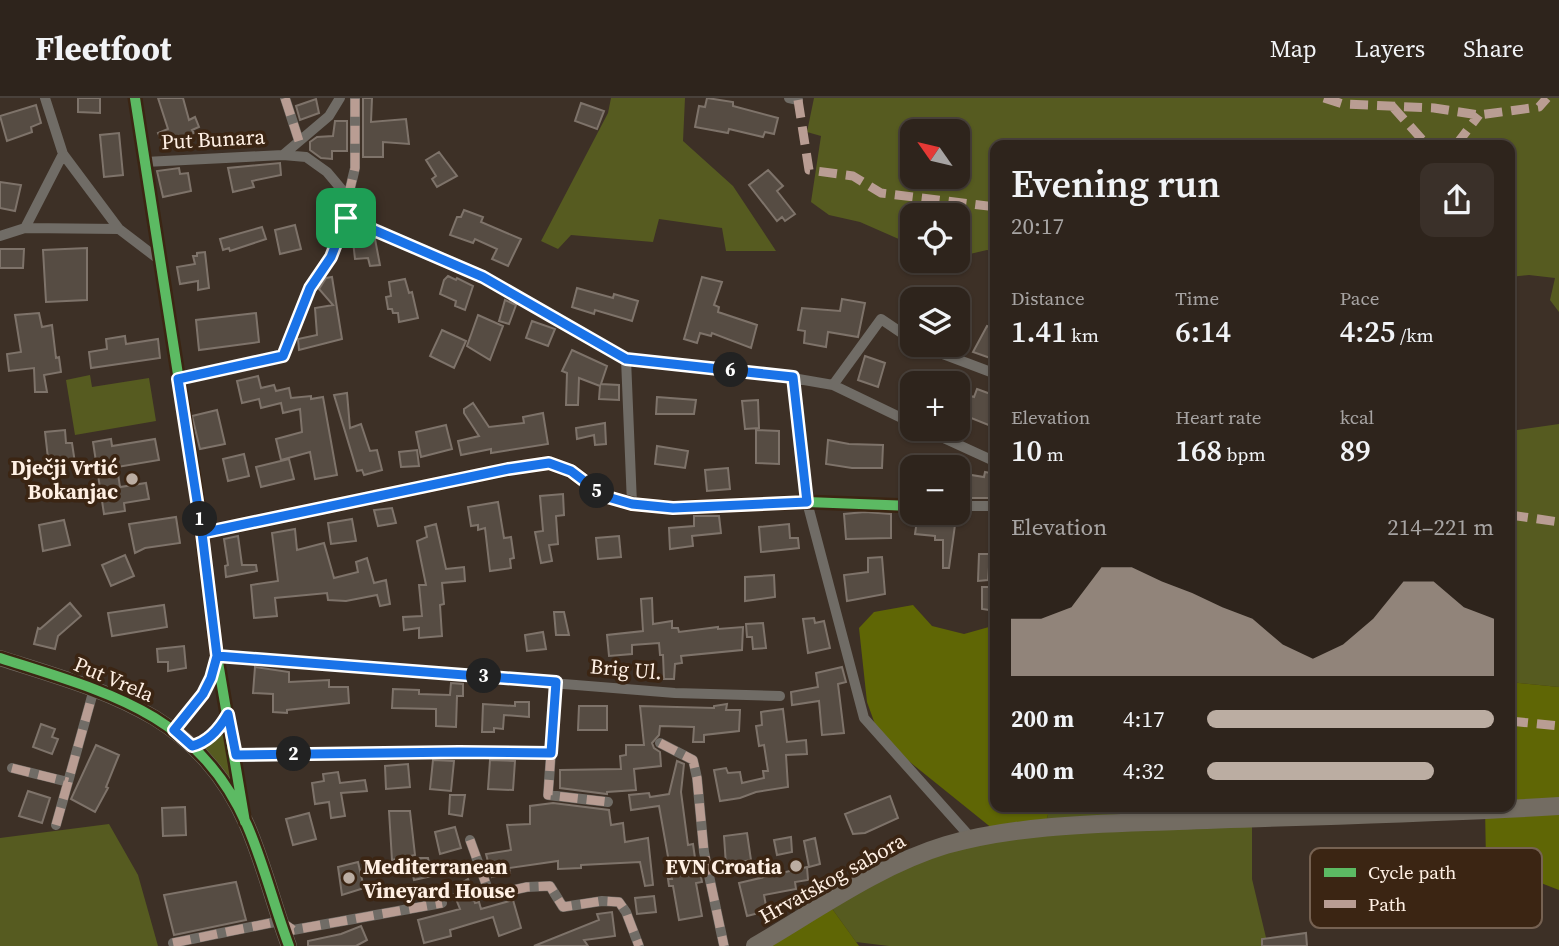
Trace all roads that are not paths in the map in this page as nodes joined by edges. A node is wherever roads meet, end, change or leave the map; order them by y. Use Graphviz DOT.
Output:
graph roads {
  1 [pos="45,98"];
  2 [pos="135,98"];
  3 [pos="285,98"];
  4 [pos="340,98"];
  5 [pos="355,98"];
  6 [pos="299,141"];
  7 [pos="63,154"];
  8 [pos="283,155"];
  9 [pos="145,162"];
  10 [pos="348,197"];
  11 [pos="346,218"];
  12 [pos="25,228"];
  13 [pos="119,229"];
  14 [pos="0,236"];
  15 [pos="160,261"];
  16 [pos="900,332"];
  17 [pos="951,357"];
  18 [pos="626,359"];
  19 [pos="990,372"];
  20 [pos="793,377"];
  21 [pos="178,379"];
  22 [pos="832,385"];
  23 [pos="900,417"];
  24 [pos="949,441"];
  25 [pos="990,460"];
  26 [pos="807,502"];
  27 [pos="632,504"];
  28 [pos="900,506"];
  29 [pos="970,506"];
  30 [pos="990,506"];
  31 [pos="202,533"];
  32 [pos="217,656"];
  33 [pos="0,659"];
  34 [pos="556,682"];
  35 [pos="94,689"];
  36 [pos="780,696"];
  37 [pos="228,714"];
  38 [pos="174,730"];
  39 [pos="660,743"];
  40 [pos="192,746"];
  41 [pos="551,753"];
  42 [pos="236,755"];
  43 [pos="12,768"];
  44 [pos="68,782"];
  45 [pos="608,802"];
  46 [pos="1559,806"];
  47 [pos="1515,808"];
  48 [pos="1412,812"];
  49 [pos="245,822"];
  50 [pos="56,825"];
  51 [pos="972,839"];
  52 [pos="470,840"];
  53 [pos="442,903"];
  54 [pos="280,922"];
  55 [pos="173,943"];
  56 [pos="289,946"];
  57 [pos="639,946"];
  58 [pos="724,946"];
  59 [pos="755,946"];
  1 -- 7 [label="street"];
  2 -- 9 [label="street"];
  3 -- 6 [label="street"];
  4 -- 6 [label="street"];
  5 -- 10 [label="street"];
  6 -- 8 [label="street"];
  7 -- 12 [label="street"];
  7 -- 13 [label="street"];
  8 -- 9 [label="street, Put Bunara"];
  8 -- 10 [label="street, Put Bunara"];
  9 -- 15 [label="street"];
  10 -- 11 [label="street"];
  11 -- 18 [label="street"];
  11 -- 21 [label="street"];
  12 -- 13 [label="street"];
  12 -- 14 [label="street"];
  13 -- 15 [label="street"];
  15 -- 21 [label="street"];
  16 -- 22 [label="street"];
  17 -- 19 [label="street"];
  18 -- 20 [label="street"];
  18 -- 27 [label="street"];
  20 -- 22 [label="street"];
  20 -- 26 [label="street"];
  21 -- 31 [label="street"];
  22 -- 23 [label="street"];
  24 -- 25 [label="street"];
  26 -- 27 [label="street"];
  26 -- 28 [label="street"];
  26 -- 51 [label="street"];
  27 -- 31 [label="street"];
  29 -- 30 [label="street"];
  31 -- 32 [label="street"];
  32 -- 34 [label="street, Brig Ul."];
  32 -- 37 [label="street"];
  32 -- 38 [label="street"];
  33 -- 35 [label="main road, Put Vrela"];
  34 -- 36 [label="street, Brig Ul."];
  34 -- 41 [label="street"];
  35 -- 38 [label="main road, Put Vrela"];
  35 -- 44 [label="street"];
  37 -- 40 [label="street"];
  37 -- 42 [label="street"];
  38 -- 40 [label="main road, Put Vrela"];
  39 -- 58 [label="street"];
  40 -- 49 [label="main road, Put Vrela"];
  41 -- 42 [label="street"];
  41 -- 45 [label="street"];
  42 -- 49 [label="street"];
  43 -- 44 [label="street"];
  44 -- 50 [label="street"];
  46 -- 47 [label="main road, Hrvatskog sabora"];
  48 -- 51 [label="main road, Hrvatskog sabora"];
  49 -- 54 [label="main road, Put Vrela"];
  51 -- 59 [label="main road, Hrvatskog sabora"];
  52 -- 57 [label="street"];
  53 -- 54 [label="street"];
  54 -- 55 [label="street"];
  54 -- 56 [label="main road, Put Vrela"];
}
